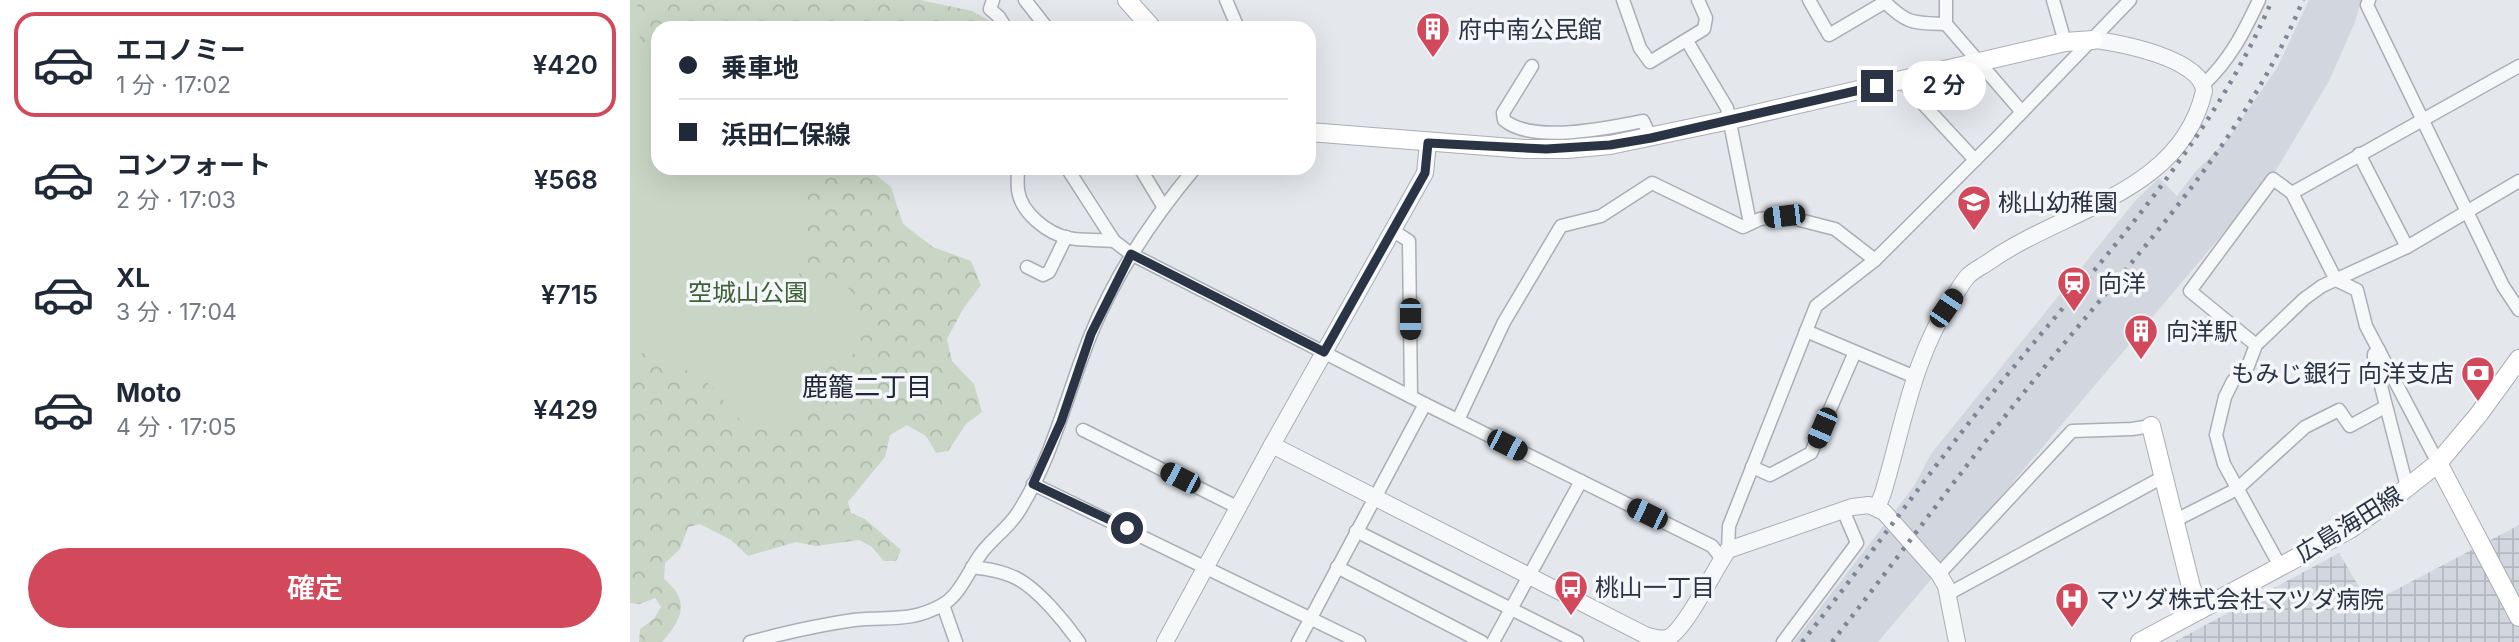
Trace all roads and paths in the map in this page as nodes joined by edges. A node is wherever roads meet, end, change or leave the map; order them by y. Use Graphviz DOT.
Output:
graph roads {
  1 [pos="993,0"];
  2 [pos="1127,0"];
  3 [pos="1226,0"];
  4 [pos="1623,0"];
  5 [pos="1698,0"];
  6 [pos="1809,0"];
  7 [pos="1946,0"];
  8 [pos="2053,0"];
  9 [pos="2130,0"];
  10 [pos="2259,0"];
  11 [pos="2369,0"];
  12 [pos="1027,1"];
  13 [pos="1002,21"];
  14 [pos="1042,21"];
  15 [pos="1146,21"];
  16 [pos="1235,21"];
  17 [pos="1947,24"];
  18 [pos="2093,40"];
  19 [pos="1687,41"];
  20 [pos="2065,42"];
  21 [pos="1980,62"];
  22 [pos="1532,66"];
  23 [pos="2519,66"];
  24 [pos="1901,80"];
  25 [pos="2203,85"];
  26 [pos="2022,112"];
  27 [pos="2423,119"];
  28 [pos="1730,120"];
  29 [pos="1316,133"];
  30 [pos="1651,138"];
  31 [pos="1428,143"];
  32 [pos="2359,155"];
  33 [pos="1975,160"];
  34 [pos="1018,175"];
  35 [pos="1072,175"];
  36 [pos="1144,175"];
  37 [pos="1189,175"];
  38 [pos="2519,181"];
  39 [pos="2292,193"];
  40 [pos="1163,206"];
  41 [pos="2467,213"];
  42 [pos="1750,223"];
  43 [pos="1392,230"];
  44 [pos="1066,237"];
  45 [pos="1114,241"];
  46 [pos="2407,247"];
  47 [pos="1131,254"];
  48 [pos="1875,260"];
  49 [pos="1027,267"];
  50 [pos="2336,280"];
  51 [pos="2519,310"];
  52 [pos="1806,331"];
  53 [pos="2256,345"];
  54 [pos="2379,350"];
  55 [pos="1324,352"];
  56 [pos="1855,352"];
  57 [pos="2519,359"];
  58 [pos="1915,377"];
  59 [pos="1410,397"];
  60 [pos="1425,404"];
  61 [pos="2385,407"];
  62 [pos="1458,420"];
  63 [pos="2151,426"];
  64 [pos="1083,430"];
  65 [pos="1272,445"];
  66 [pos="2438,463"];
  67 [pos="1752,467"];
  68 [pos="2163,477"];
  69 [pos="1581,481"];
  70 [pos="1033,484"];
  71 [pos="2407,487"];
  72 [pos="2237,489"];
  73 [pos="1374,497"];
  74 [pos="1237,507"];
  75 [pos="1877,508"];
  76 [pos="1843,510"];
  77 [pos="2174,521"];
  78 [pos="1356,531"];
  79 [pos="1725,555"];
  80 [pos="972,566"];
  81 [pos="2280,566"];
  82 [pos="1207,567"];
  83 [pos="1337,567"];
  84 [pos="1939,574"];
  85 [pos="1530,577"];
  86 [pos="1948,594"];
  87 [pos="943,605"];
  88 [pos="1512,609"];
  89 [pos="2200,610"];
  90 [pos="2519,617"];
  91 [pos="1311,618"];
  92 [pos="1670,640"];
  93 [pos="750,642"];
  94 [pos="956,642"];
  95 [pos="1079,642"];
  96 [pos="1165,642"];
  97 [pos="1298,642"];
  98 [pos="1359,642"];
  99 [pos="1482,642"];
  100 [pos="1493,642"];
  101 [pos="1577,642"];
  102 [pos="1783,642"];
  103 [pos="1957,642"];
  104 [pos="2140,642"];
  1 -- 13 [label="street"];
  2 -- 15 [label="main road"];
  3 -- 16 [label="street"];
  4 -- 19 [label="street"];
  5 -- 19 [label="street"];
  6 -- 17 [label="street"];
  7 -- 17 [label="street"];
  8 -- 20 [label="street"];
  9 -- 18 [label="street"];
  10 -- 25 [label="street"];
  11 -- 27 [label="street"];
  12 -- 14 [label="street"];
  17 -- 21 [label="street"];
  18 -- 20 [label="main road"];
  18 -- 25 [label="street"];
  18 -- 26 [label="street"];
  19 -- 28 [label="street"];
  20 -- 21 [label="main road"];
  21 -- 24 [label="main road"];
  21 -- 26 [label="street"];
  22 -- 30 [label="street"];
  23 -- 27 [label="street"];
  24 -- 28 [label="main road"];
  24 -- 33 [label="street"];
  25 -- 58 [label="street"];
  26 -- 33 [label="street"];
  27 -- 32 [label="street"];
  27 -- 41 [label="street"];
  28 -- 30 [label="main road"];
  28 -- 42 [label="street"];
  29 -- 31 [label="main road"];
  30 -- 31 [label="main road"];
  31 -- 43 [label="street"];
  32 -- 39 [label="street"];
  32 -- 46 [label="street"];
  33 -- 48 [label="street"];
  34 -- 44 [label="street"];
  35 -- 45 [label="street"];
  36 -- 40 [label="street"];
  37 -- 40 [label="street"];
  38 -- 41 [label="street"];
  39 -- 50 [label="street"];
  39 -- 53 [label="street"];
  40 -- 47 [label="street"];
  41 -- 46 [label="street"];
  41 -- 51 [label="street"];
  42 -- 48 [label="street"];
  42 -- 62 [label="street"];
  43 -- 55 [label="street"];
  43 -- 59 [label="street"];
  44 -- 45 [label="street"];
  44 -- 49 [label="street"];
  45 -- 47 [label="street"];
  46 -- 50 [label="street"];
  47 -- 55 [label="street"];
  47 -- 70 [label="street"];
  48 -- 52 [label="street"];
  50 -- 53 [label="street"];
  50 -- 54 [label="street"];
  52 -- 56 [label="street"];
  52 -- 67 [label="street"];
  53 -- 72 [label="street"];
  54 -- 61 [label="street"];
  54 -- 66 [label="street"];
  55 -- 59 [label="street"];
  55 -- 65 [label="street"];
  56 -- 58 [label="street"];
  56 -- 67 [label="street"];
  57 -- 66 [label="main road, 広島海田線"];
  58 -- 75 [label="street"];
  59 -- 60 [label="street"];
  60 -- 62 [label="street"];
  60 -- 73 [label="street"];
  61 -- 71 [label="street"];
  61 -- 72 [label="street"];
  62 -- 69 [label="street"];
  63 -- 68 [label="main road"];
  63 -- 84 [label="street"];
  64 -- 74 [label="street"];
  65 -- 73 [label="street"];
  65 -- 74 [label="street"];
  66 -- 71 [label="main road, 広島海田線"];
  66 -- 90 [label="main road"];
  67 -- 79 [label="street"];
  68 -- 77 [label="main road"];
  68 -- 86 [label="street"];
  69 -- 79 [label="street"];
  69 -- 85 [label="street"];
  70 -- 80 [label="street"];
  70 -- 82 [label="street"];
  71 -- 81 [label="main road, 広島海田線"];
  72 -- 77 [label="street"];
  72 -- 81 [label="street"];
  73 -- 78 [label="street"];
  73 -- 85 [label="street"];
  74 -- 82 [label="street"];
  75 -- 76 [label="street"];
  75 -- 84 [label="street"];
  76 -- 79 [label="street"];
  76 -- 102 [label="street"];
  77 -- 89 [label="main road"];
  78 -- 83 [label="street"];
  78 -- 88 [label="street"];
  79 -- 92 [label="street"];
  80 -- 87 [label="street"];
  80 -- 95 [label="street"];
  81 -- 89 [label="main road, 広島海田線"];
  82 -- 91 [label="street"];
  82 -- 96 [label="street"];
  83 -- 91 [label="street"];
  83 -- 99 [label="street"];
  84 -- 86 [label="street"];
  85 -- 88 [label="street"];
  85 -- 92 [label="street"];
  86 -- 103 [label="street"];
  87 -- 93 [label="street"];
  87 -- 94 [label="street"];
  88 -- 100 [label="street"];
  88 -- 101 [label="street"];
  89 -- 104 [label="main road, 広島海田線"];
  91 -- 97 [label="street"];
  91 -- 98 [label="street"];
}
